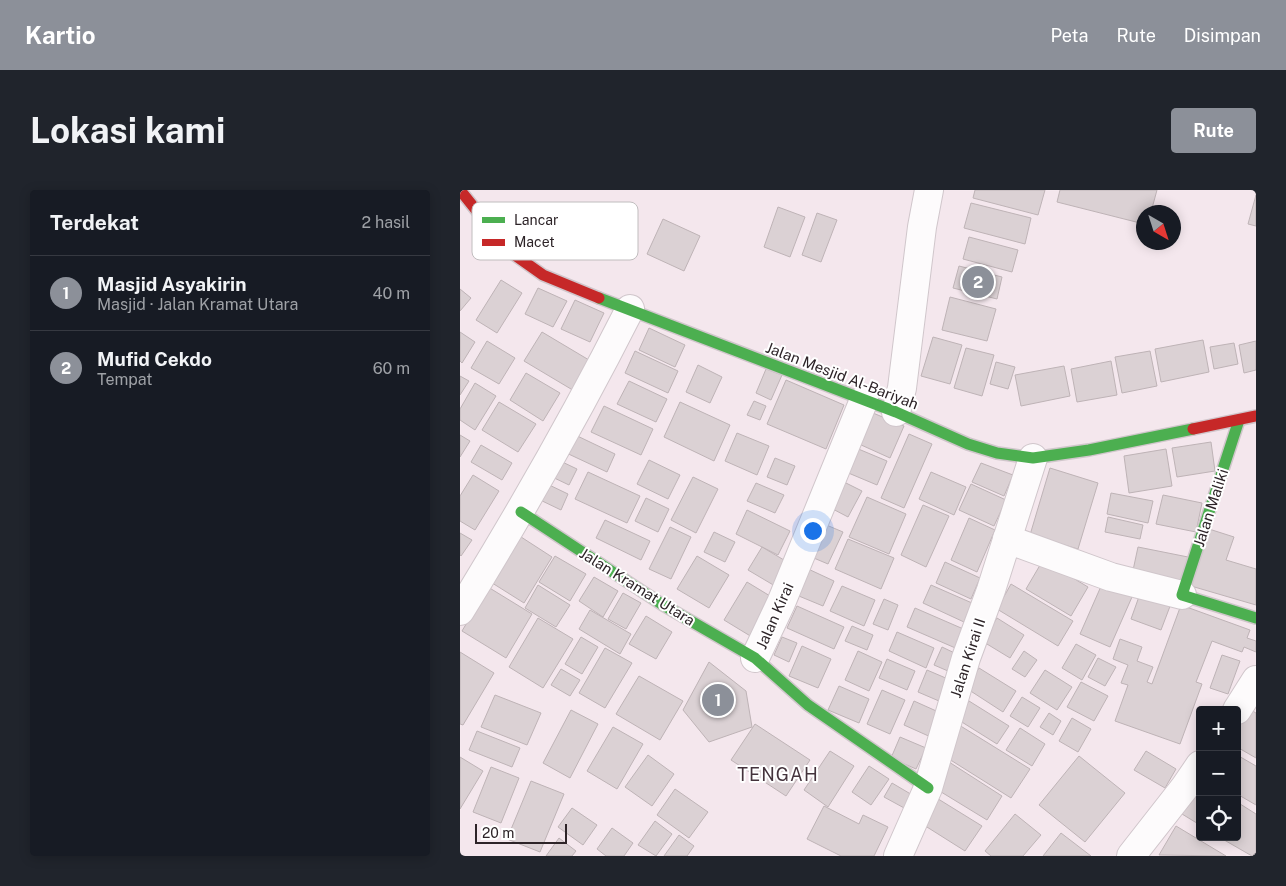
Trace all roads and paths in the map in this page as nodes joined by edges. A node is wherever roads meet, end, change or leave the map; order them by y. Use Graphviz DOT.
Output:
graph roads {
  1 [pos="929,190"];
  2 [pos="463,202"];
  3 [pos="472,212"];
  4 [pos="521,260"];
  5 [pos="630,309"];
  6 [pos="864,400"];
  7 [pos="896,412"];
  8 [pos="1256,416"];
  9 [pos="1239,420"];
  10 [pos="1033,458"];
  11 [pos="521,512"];
  12 [pos="1007,539"];
  13 [pos="1182,595"];
  14 [pos="460,611"];
  15 [pos="1256,618"];
  16 [pos="755,658"];
  17 [pos="1256,680"];
  18 [pos="1240,706"];
  19 [pos="1196,771"];
  20 [pos="928,788"];
  21 [pos="898,856"];
  22 [pos="1131,856"];
  1 -- 7 [label="street"];
  2 -- 3 [label="street, Jalan Mesjid Al-Bariyah"];
  4 -- 5 [label="street, Jalan Mesjid Al-Bariyah"];
  5 -- 6 [label="street, Jalan Mesjid Al-Bariyah"];
  5 -- 11 [label="street"];
  6 -- 7 [label="street, Jalan Mesjid Al-Bariyah"];
  6 -- 16 [label="street, Jalan Kirai"];
  7 -- 10 [label="street, Jalan Mesjid Al-Bariyah"];
  8 -- 9 [label="street, Jalan Mesjid Al-Bariyah"];
  9 -- 10 [label="street, Jalan Mesjid Al-Bariyah"];
  9 -- 13 [label="street, Jalan Maliki"];
  10 -- 12 [label="street, Jalan Kirai II"];
  11 -- 14 [label="street"];
  11 -- 16 [label="street, Jalan Kramat Utara"];
  12 -- 13 [label="street"];
  12 -- 20 [label="street, Jalan Kirai II"];
  13 -- 15 [label="street"];
  16 -- 20 [label="street, Jalan Kirai"];
  17 -- 18 [label="street"];
  19 -- 22 [label="street"];
  20 -- 21 [label="street, Jalan Kirai II"];
}
